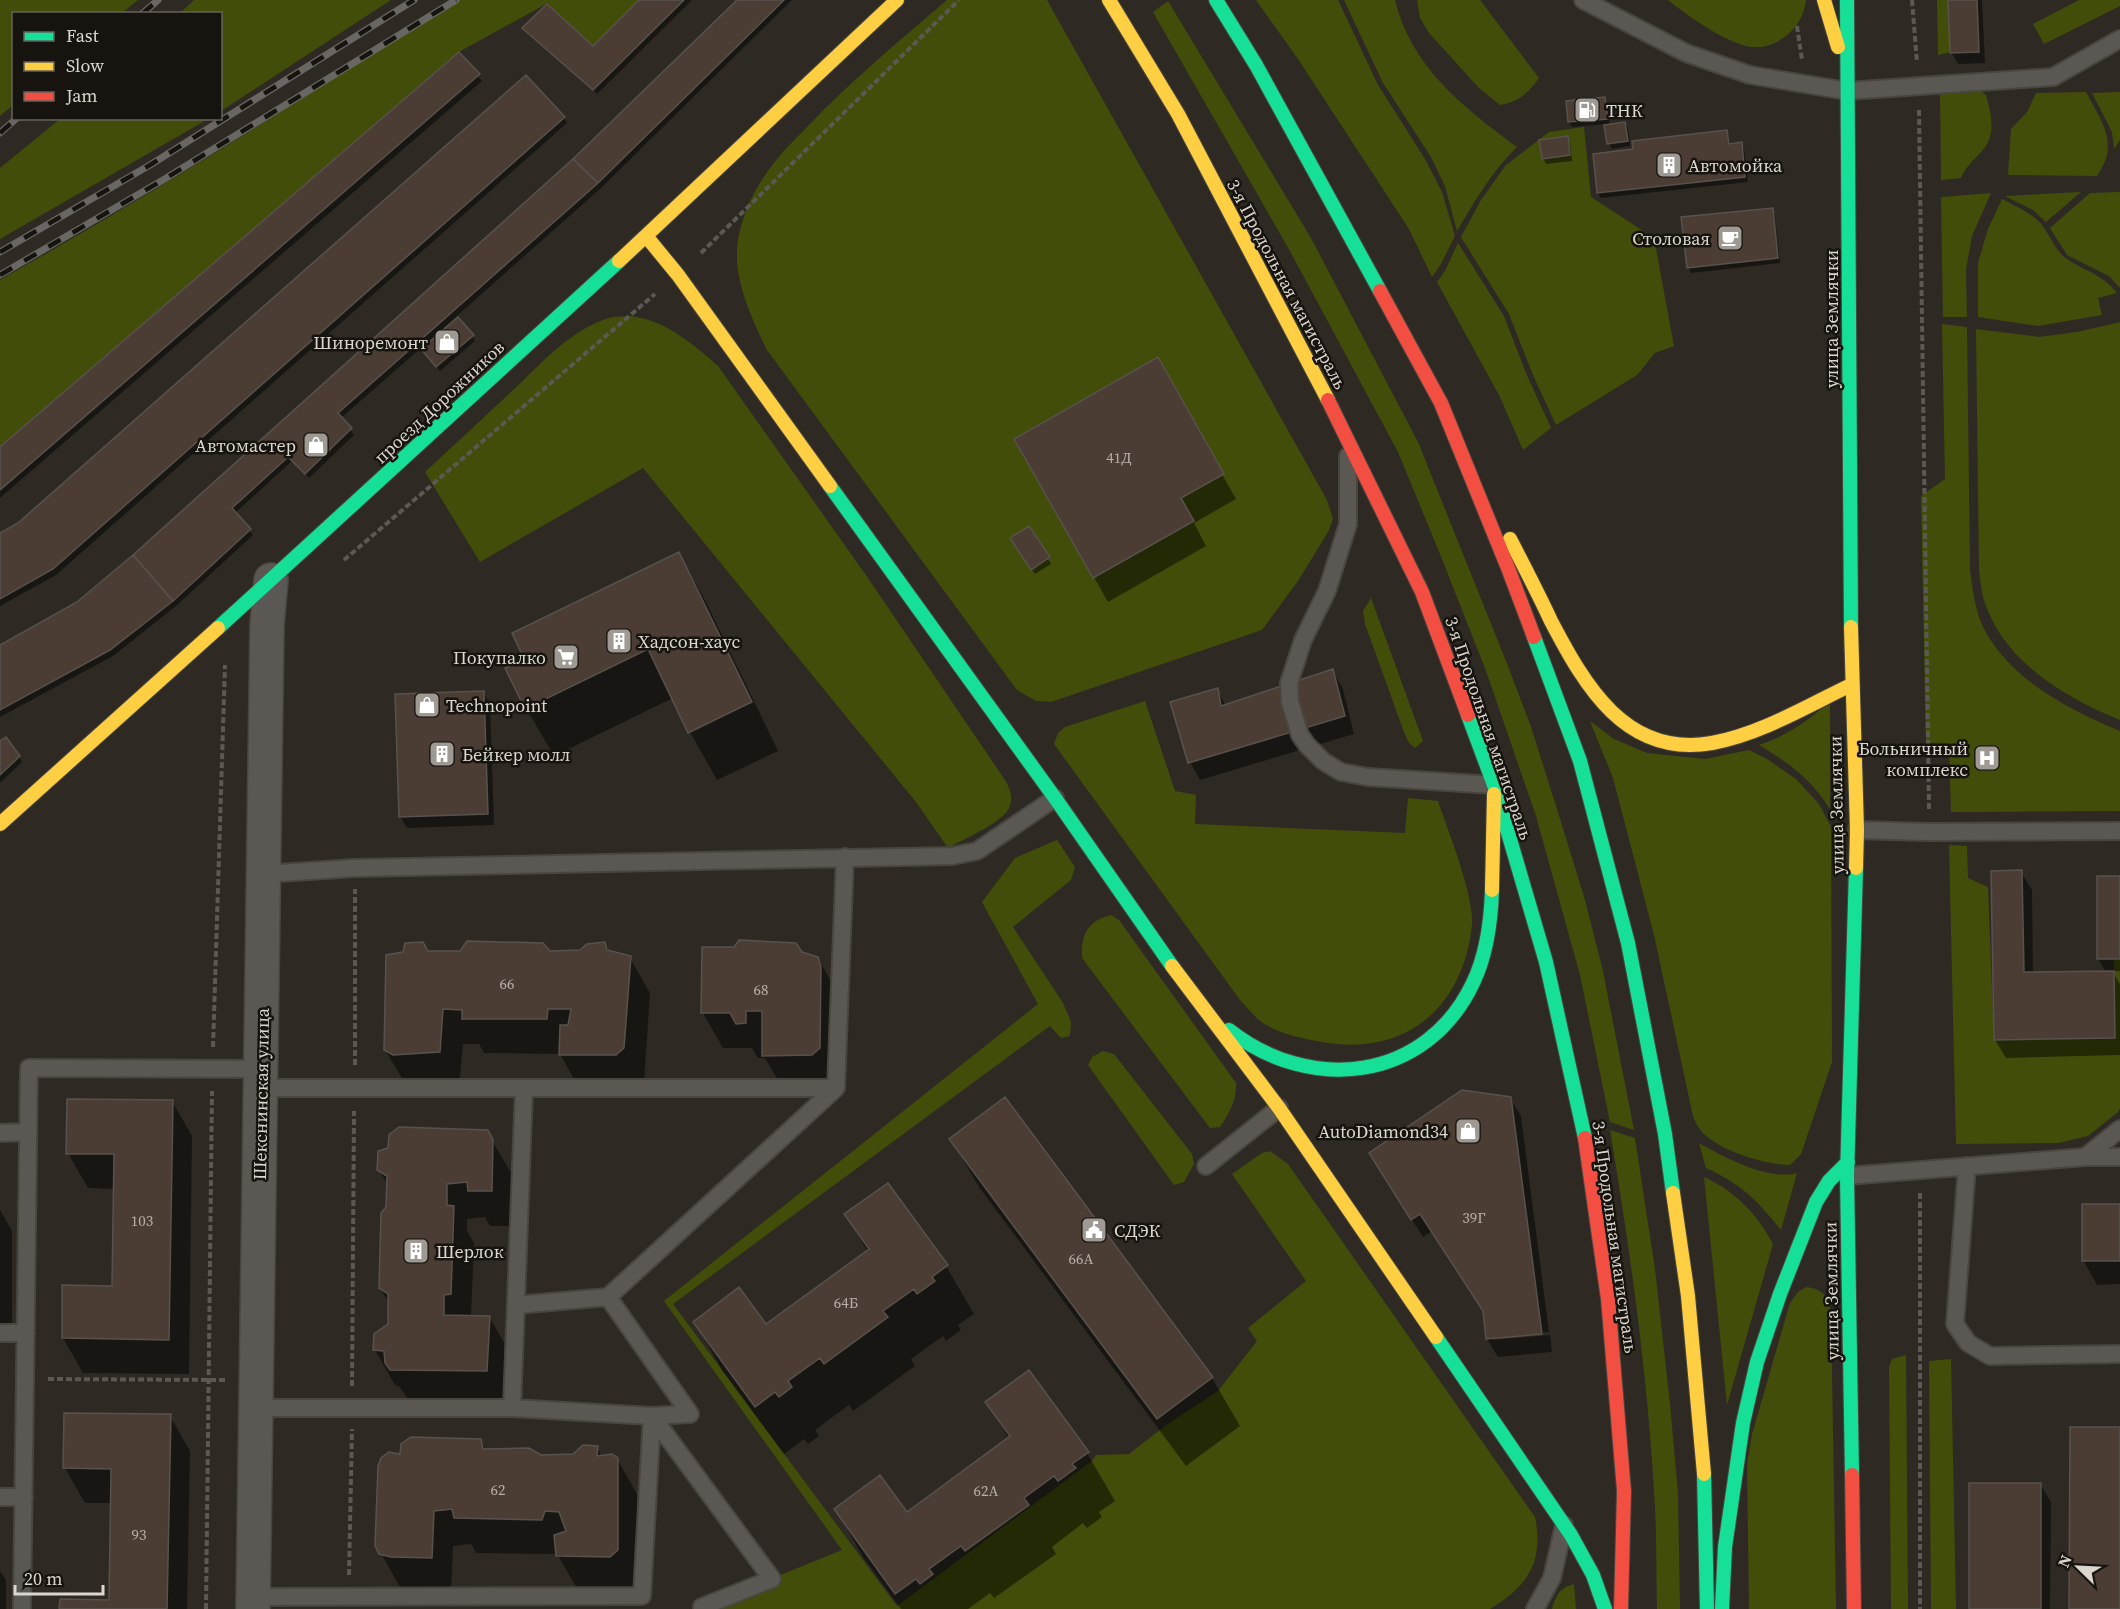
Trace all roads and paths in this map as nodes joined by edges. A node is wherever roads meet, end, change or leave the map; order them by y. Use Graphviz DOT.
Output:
graph roads {
  1 [pos="897,0"];
  2 [pos="959,0"];
  3 [pos="1108,0"];
  4 [pos="1216,0"];
  5 [pos="1583,0"];
  6 [pos="1824,0"];
  7 [pos="1847,0"];
  8 [pos="1912,0"];
  9 [pos="1860,20"];
  10 [pos="1796,21"];
  11 [pos="2120,39"];
  12 [pos="1847,84"];
  13 [pos="1806,85"];
  14 [pos="1918,86"];
  15 [pos="646,236"];
  16 [pos="678,275"];
  17 [pos="1441,404"];
  18 [pos="1348,440"];
  19 [pos="340,562"];
  20 [pos="271,580"];
  21 [pos="225,659"];
  22 [pos="1851,686"];
  23 [pos="1494,785"];
  24 [pos="1055,798"];
  25 [pos="0,824"];
  26 [pos="1857,830"];
  27 [pos="2120,831"];
  28 [pos="1929,832"];
  29 [pos="845,857"];
  30 [pos="355,868"];
  31 [pos="264,874"];
  32 [pos="1198,1003"];
  33 [pos="212,1069"];
  34 [pos="261,1078"];
  35 [pos="355,1088"];
  36 [pos="524,1088"];
  37 [pos="837,1088"];
  38 [pos="1279,1108"];
  39 [pos="2120,1129"];
  40 [pos="28,1132"];
  41 [pos="0,1133"];
  42 [pos="2085,1157"];
  43 [pos="2120,1157"];
  44 [pos="1206,1166"];
  45 [pos="1967,1166"];
  46 [pos="1847,1169"];
  47 [pos="1920,1170"];
  48 [pos="608,1297"];
  49 [pos="516,1305"];
  50 [pos="0,1333"];
  51 [pos="26,1333"];
  52 [pos="2120,1354"];
  53 [pos="26,1379"];
  54 [pos="208,1380"];
  55 [pos="257,1394"];
  56 [pos="352,1408"];
  57 [pos="512,1408"];
  58 [pos="652,1416"];
  59 [pos="0,1497"];
  60 [pos="24,1497"];
  61 [pos="1564,1524"];
  62 [pos="349,1597"];
  63 [pos="254,1603"];
  64 [pos="502,1603"];
  65 [pos="22,1609"];
  66 [pos="206,1609"];
  67 [pos="702,1609"];
  68 [pos="1535,1609"];
  69 [pos="1605,1609"];
  70 [pos="1621,1609"];
  71 [pos="1707,1609"];
  72 [pos="1722,1609"];
  73 [pos="1854,1609"];
  74 [pos="1920,1609"];
  1 -- 15 [label="main road, проезд Дорожников"];
  2 -- 16 [label="path"];
  3 -- 18 [label="main road, 3-я Продольная магистраль"];
  4 -- 17 [label="main road"];
  5 -- 13 [label="lane"];
  6 -- 12 [label="main road"];
  7 -- 12 [label="main road, улица Землячки"];
  8 -- 14 [label="path"];
  9 -- 12 [label="main road"];
  10 -- 13 [label="path"];
  11 -- 14 [label="lane"];
  12 -- 13 [label="lane"];
  12 -- 14 [label="lane"];
  12 -- 22 [label="main road, улица Землячки"];
  14 -- 28 [label="path"];
  15 -- 16 [label="main road"];
  15 -- 20 [label="main road, проезд Дорожников"];
  16 -- 19 [label="path"];
  16 -- 24 [label="main road"];
  17 -- 22 [label="main road"];
  17 -- 71 [label="main road"];
  18 -- 23 [label="main road, 3-я Продольная магистраль"];
  18 -- 23 [label="lane"];
  20 -- 25 [label="main road, проезд Дорожников"];
  20 -- 31 [label="street, Шекснинская улица"];
  21 -- 33 [label="path"];
  22 -- 26 [label="main road, улица Землячки"];
  23 -- 32 [label="main road"];
  23 -- 70 [label="main road, 3-я Продольная магистраль"];
  24 -- 29 [label="lane"];
  24 -- 32 [label="main road"];
  26 -- 28 [label="lane"];
  26 -- 46 [label="main road, улица Землячки"];
  27 -- 28 [label="lane"];
  29 -- 30 [label="lane"];
  29 -- 37 [label="lane"];
  30 -- 31 [label="lane"];
  30 -- 35 [label="path"];
  31 -- 34 [label="street, Шекснинская улица"];
  32 -- 38 [label="main road"];
  33 -- 34 [label="lane"];
  33 -- 40 [label="lane"];
  33 -- 54 [label="path"];
  34 -- 35 [label="lane"];
  34 -- 55 [label="street, Шекснинская улица"];
  35 -- 36 [label="lane"];
  35 -- 56 [label="path"];
  36 -- 37 [label="lane"];
  36 -- 49 [label="lane"];
  37 -- 48 [label="lane"];
  38 -- 44 [label="lane"];
  38 -- 61 [label="main road"];
  39 -- 42 [label="lane"];
  40 -- 41 [label="lane"];
  40 -- 51 [label="lane"];
  42 -- 43 [label="lane"];
  42 -- 45 [label="lane"];
  45 -- 47 [label="lane"];
  45 -- 52 [label="lane"];
  46 -- 47 [label="lane"];
  46 -- 72 [label="main road"];
  46 -- 73 [label="main road, улица Землячки"];
  47 -- 74 [label="path"];
  48 -- 49 [label="lane"];
  48 -- 58 [label="lane"];
  49 -- 57 [label="lane"];
  50 -- 51 [label="lane"];
  51 -- 53 [label="lane"];
  53 -- 54 [label="path"];
  53 -- 60 [label="lane"];
  54 -- 55 [label="path"];
  54 -- 66 [label="path"];
  55 -- 56 [label="lane"];
  55 -- 63 [label="street, Шекснинская улица"];
  56 -- 57 [label="lane"];
  56 -- 62 [label="path"];
  57 -- 58 [label="lane"];
  58 -- 64 [label="lane"];
  58 -- 67 [label="lane"];
  59 -- 60 [label="lane"];
  60 -- 65 [label="lane"];
  61 -- 68 [label="lane"];
  61 -- 69 [label="main road"];
  62 -- 63 [label="lane"];
  62 -- 64 [label="lane"];
}
